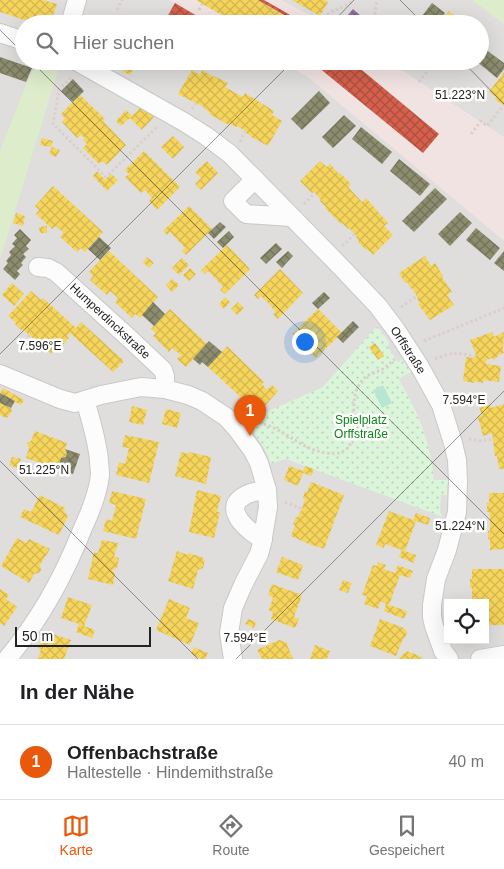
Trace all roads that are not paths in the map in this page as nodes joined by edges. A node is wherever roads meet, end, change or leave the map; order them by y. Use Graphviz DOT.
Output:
graph roads {
  1 [pos="77,0"];
  2 [pos="73,15"];
  3 [pos="0,33"];
  4 [pos="15,38"];
  5 [pos="92,70"];
  6 [pos="255,180"];
  7 [pos="291,217"];
  8 [pos="38,267"];
  9 [pos="0,374"];
  10 [pos="165,389"];
  11 [pos="86,400"];
  12 [pos="267,490"];
  13 [pos="263,539"];
  14 [pos="504,655"];
  15 [pos="7,659"];
  16 [pos="233,659"];
  17 [pos="449,659"];
  18 [pos="480,659"];
  1 -- 2 [label="street"];
  3 -- 4 [label="street"];
  5 -- 6 [label="street, Orffstraße"];
  6 -- 7 [label="street, Orffstraße"];
  6 -- 7 [label="street"];
  7 -- 17 [label="street, Orffstraße"];
  8 -- 10 [label="street, Humperdinckstraße"];
  9 -- 11 [label="street"];
  10 -- 11 [label="street"];
  10 -- 12 [label="street"];
  11 -- 15 [label="street"];
  12 -- 13 [label="street"];
  12 -- 13 [label="street"];
  13 -- 16 [label="street"];
  14 -- 18 [label="street"];
}
